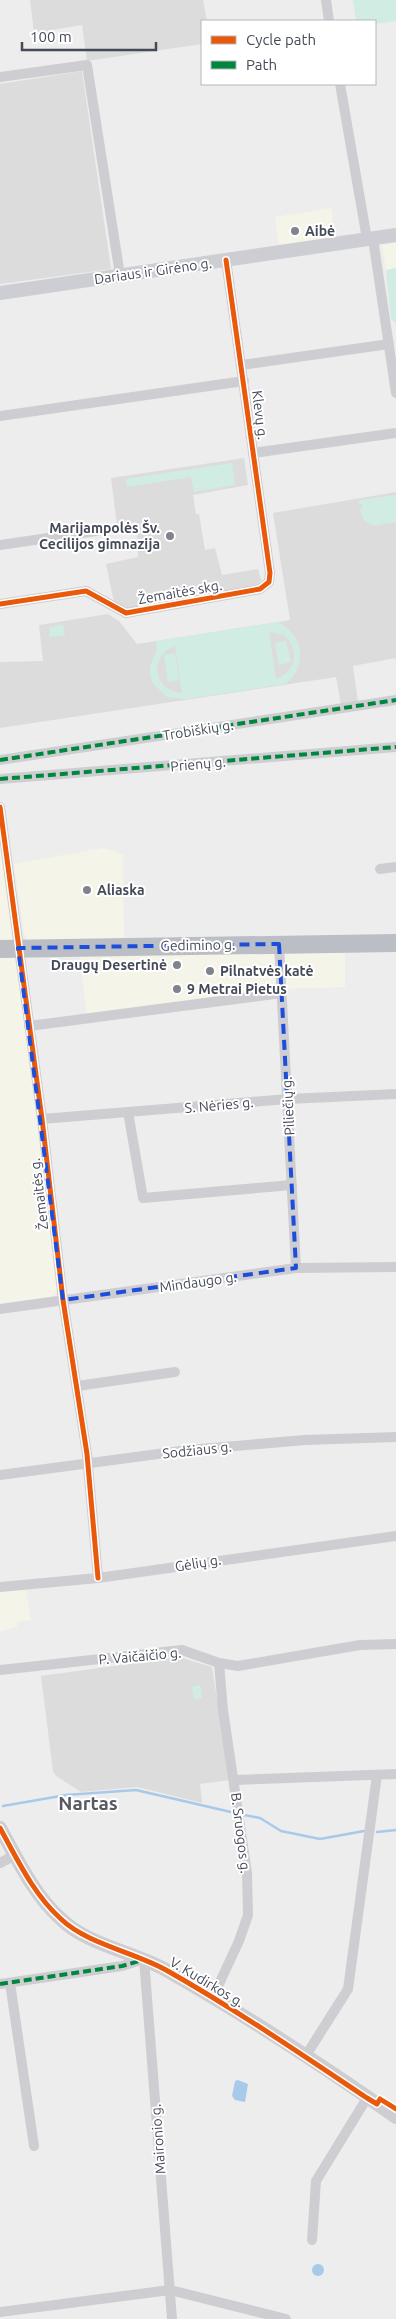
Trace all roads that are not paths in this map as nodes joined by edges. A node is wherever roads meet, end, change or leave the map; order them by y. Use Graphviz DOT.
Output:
graph roads {
  1 [pos="326,0"];
  2 [pos="329,20"];
  3 [pos="0,77"];
  4 [pos="340,85"];
  5 [pos="396,236"];
  6 [pos="370,239"];
  7 [pos="226,260"];
  8 [pos="120,276"];
  9 [pos="0,293"];
  10 [pos="392,332"];
  11 [pos="389,344"];
  12 [pos="242,365"];
  13 [pos="244,381"];
  14 [pos="396,393"];
  15 [pos="0,416"];
  16 [pos="396,433"];
  17 [pos="254,453"];
  18 [pos="96,531"];
  19 [pos="0,545"];
  20 [pos="270,573"];
  21 [pos="0,604"];
  22 [pos="396,700"];
  23 [pos="396,747"];
  24 [pos="0,760"];
  25 [pos="0,779"];
  26 [pos="0,807"];
  27 [pos="396,866"];
  28 [pos="380,869"];
  29 [pos="396,943"];
  30 [pos="279,944"];
  31 [pos="18,948"];
  32 [pos="0,949"];
  33 [pos="282,993"];
  34 [pos="29,1026"];
  35 [pos="396,1094"];
  36 [pos="288,1099"];
  37 [pos="128,1112"];
  38 [pos="42,1119"];
  39 [pos="292,1185"];
  40 [pos="396,1267"];
  41 [pos="296,1268"];
  42 [pos="63,1300"];
  43 [pos="0,1309"];
  44 [pos="175,1372"];
  45 [pos="77,1386"];
  46 [pos="396,1436"];
  47 [pos="88,1464"];
  48 [pos="0,1475"];
  49 [pos="396,1536"];
  50 [pos="98,1578"];
  51 [pos="0,1587"];
  52 [pos="396,1644"];
  53 [pos="219,1663"];
  54 [pos="0,1670"];
  55 [pos="377,1774"];
  56 [pos="396,1774"];
  57 [pos="235,1780"];
  58 [pos="0,1828"];
  59 [pos="15,1855"];
  60 [pos="0,1863"];
  61 [pos="144,1959"];
  62 [pos="5,1984"];
  63 [pos="213,1997"];
  64 [pos="305,2057"];
  65 [pos="367,2098"];
  66 [pos="396,2117"];
  67 [pos="34,2146"];
  68 [pos="312,2240"];
  69 [pos="170,2290"];
  70 [pos="0,2312"];
  71 [pos="172,2319"];
  72 [pos="286,2319"];
  1 -- 2 [label="street"];
  3 -- 8 [label="street"];
  4 -- 6 [label="street"];
  5 -- 6 [label="main road, Dariaus ir Girėno g."];
  6 -- 7 [label="main road, Dariaus ir Girėno g."];
  6 -- 10 [label="street"];
  7 -- 8 [label="main road, Dariaus ir Girėno g."];
  7 -- 12 [label="street, Klevų g."];
  8 -- 9 [label="main road, Dariaus ir Girėno g."];
  10 -- 11 [label="street"];
  11 -- 12 [label="street"];
  11 -- 14 [label="street"];
  12 -- 13 [label="street, Klevų g."];
  13 -- 15 [label="street"];
  13 -- 17 [label="street, Klevų g."];
  16 -- 17 [label="street"];
  17 -- 20 [label="street, Klevų g."];
  18 -- 19 [label="street"];
  20 -- 21 [label="street, Žemaitės skg."];
  22 -- 24 [label="street, Trobiškių g."];
  23 -- 25 [label="street, Prienų g."];
  26 -- 31 [label="street, Žemaitės g."];
  27 -- 28 [label="street"];
  29 -- 30 [label="highway, Gedimino g."];
  30 -- 31 [label="highway, Gedimino g."];
  30 -- 33 [label="street, Piliečių g."];
  31 -- 32 [label="highway, Gedimino g."];
  31 -- 34 [label="street, Žemaitės g."];
  33 -- 34 [label="street"];
  33 -- 36 [label="street, Piliečių g."];
  34 -- 38 [label="street, Žemaitės g."];
  35 -- 36 [label="street, S. Nėries g."];
  36 -- 37 [label="street, S. Nėries g."];
  36 -- 39 [label="street, Piliečių g."];
  37 -- 38 [label="street, S. Nėries g."];
  37 -- 39 [label="street"];
  38 -- 42 [label="street, Žemaitės g."];
  39 -- 41 [label="street, Piliečių g."];
  40 -- 41 [label="street, Mindaugo g."];
  41 -- 42 [label="street, Mindaugo g."];
  42 -- 43 [label="street, Mindaugo g."];
  42 -- 45 [label="street, Žemaitės g."];
  44 -- 45 [label="street"];
  45 -- 47 [label="street, Žemaitės g."];
  46 -- 47 [label="street, Sodžiaus g."];
  47 -- 48 [label="street, Sodžiaus g."];
  47 -- 50 [label="street, Žemaitės g."];
  49 -- 50 [label="street, Gėlių g."];
  50 -- 51 [label="street, Gėlių g."];
  52 -- 53 [label="street, P. Vaičaičio g."];
  53 -- 54 [label="street, P. Vaičaičio g."];
  53 -- 57 [label="street, B. Sruogos g."];
  55 -- 56 [label="street"];
  55 -- 57 [label="street"];
  55 -- 64 [label="street"];
  57 -- 63 [label="street, B. Sruogos g."];
  58 -- 59 [label="main road, V. Kudirkos g."];
  59 -- 60 [label="street"];
  59 -- 61 [label="main road, V. Kudirkos g."];
  61 -- 62 [label="street"];
  61 -- 63 [label="main road, V. Kudirkos g."];
  61 -- 69 [label="street, Maironio g."];
  62 -- 67 [label="street"];
  63 -- 64 [label="main road, V. Kudirkos g."];
  64 -- 65 [label="main road, V. Kudirkos g."];
  65 -- 66 [label="main road, V. Kudirkos g."];
  65 -- 68 [label="street"];
  69 -- 70 [label="street"];
  69 -- 71 [label="street, Maironio g."];
  69 -- 72 [label="street"];
}
